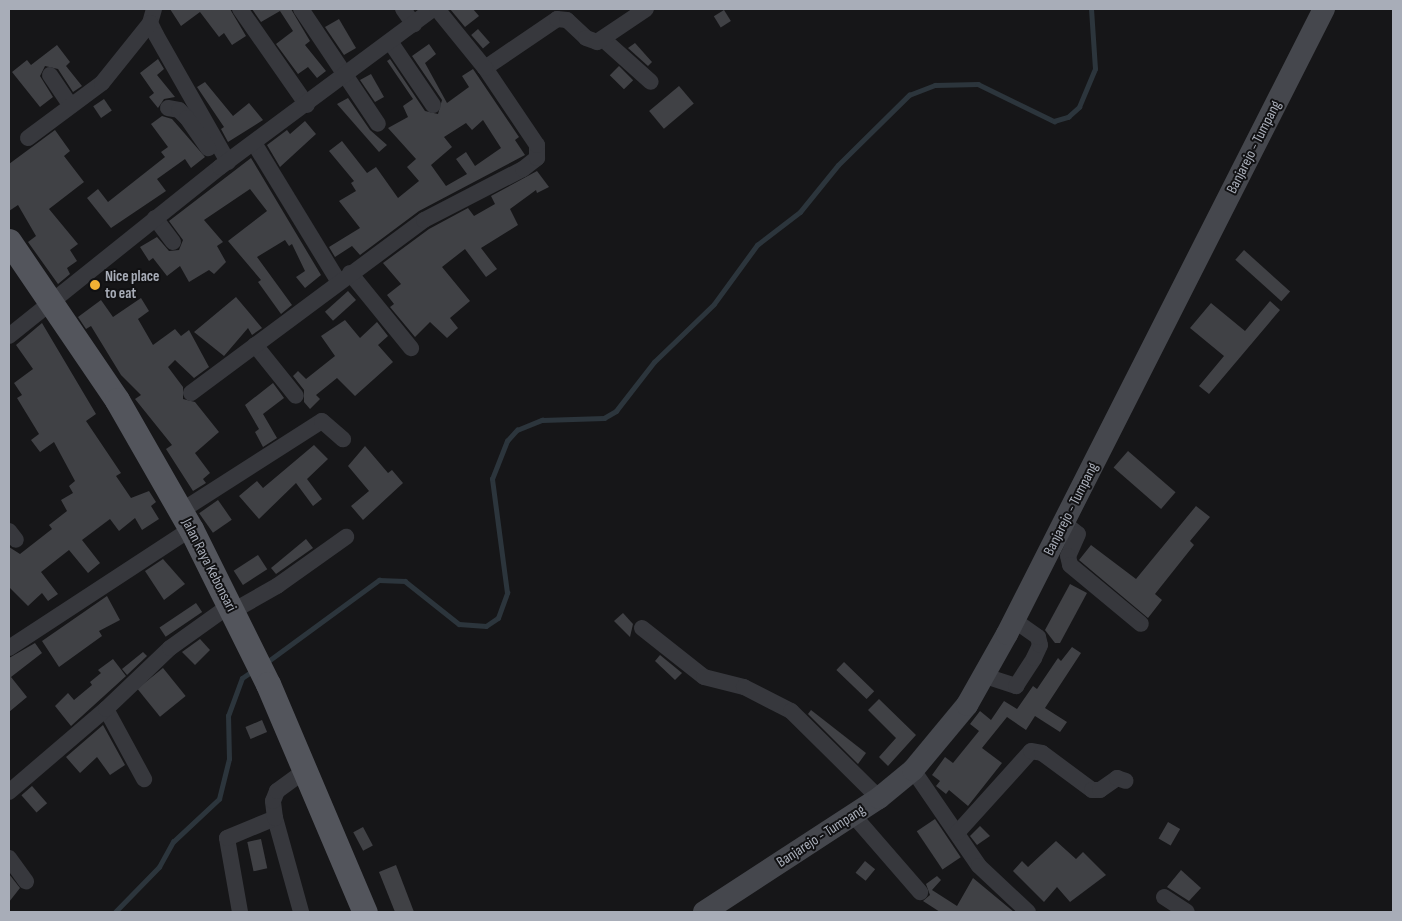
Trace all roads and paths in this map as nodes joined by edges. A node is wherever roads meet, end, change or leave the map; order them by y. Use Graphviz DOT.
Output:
graph roads {
  1 [pos="240,9"];
  2 [pos="301,9"];
  3 [pos="403,9"];
  4 [pos="433,9"];
  5 [pos="437,9"];
  6 [pos="646,9"];
  7 [pos="1324,9"];
  8 [pos="152,16"];
  9 [pos="414,25"];
  10 [pos="603,38"];
  11 [pos="390,43"];
  12 [pos="485,68"];
  13 [pos="50,74"];
  14 [pos="348,76"];
  15 [pos="651,82"];
  16 [pos="307,105"];
  17 [pos="433,105"];
  18 [pos="71,106"];
  19 [pos="168,108"];
  20 [pos="378,124"];
  21 [pos="28,138"];
  22 [pos="254,143"];
  23 [pos="224,164"];
  24 [pos="155,218"];
  25 [pos="9,241"];
  26 [pos="173,242"];
  27 [pos="345,278"];
  28 [pos="50,300"];
  29 [pos="9,336"];
  30 [pos="255,345"];
  31 [pos="411,348"];
  32 [pos="191,393"];
  33 [pos="296,396"];
  34 [pos="343,439"];
  35 [pos="186,520"];
  36 [pos="1063,522"];
  37 [pos="346,538"];
  38 [pos="231,608"];
  39 [pos="1014,620"];
  40 [pos="1141,624"];
  41 [pos="642,628"];
  42 [pos="9,648"];
  43 [pos="985,676"];
  44 [pos="106,709"];
  45 [pos="306,770"];
  46 [pos="914,770"];
  47 [pos="144,779"];
  48 [pos="1126,781"];
  49 [pos="9,792"];
  50 [pos="879,798"];
  51 [pos="854,816"];
  52 [pos="275,818"];
  53 [pos="957,833"];
  54 [pos="9,858"];
  55 [pos="26,881"];
  56 [pos="920,892"];
  57 [pos="1164,897"];
  58 [pos="240,912"];
  59 [pos="301,912"];
  60 [pos="365,912"];
  61 [pos="704,912"];
  62 [pos="1028,912"];
  63 [pos="1187,912"];
  1 -- 16 [label="street"];
  2 -- 14 [label="street"];
  3 -- 9 [label="street"];
  4 -- 9 [label="street"];
  5 -- 12 [label="street"];
  6 -- 10 [label="street"];
  7 -- 36 [label="main road, Banjarejo - Tumpang"];
  8 -- 18 [label="street"];
  8 -- 23 [label="street"];
  9 -- 11 [label="street"];
  10 -- 12 [label="street"];
  10 -- 15 [label="street"];
  11 -- 14 [label="street"];
  11 -- 17 [label="street"];
  12 -- 27 [label="street"];
  13 -- 18 [label="street"];
  14 -- 16 [label="street"];
  14 -- 20 [label="street"];
  16 -- 22 [label="street"];
  18 -- 21 [label="street"];
  19 -- 23 [label="street"];
  22 -- 23 [label="street"];
  22 -- 27 [label="street"];
  23 -- 24 [label="street"];
  24 -- 26 [label="street"];
  24 -- 28 [label="street"];
  25 -- 28 [label="main road, Jalan Raya Kebonsari"];
  27 -- 30 [label="street"];
  27 -- 31 [label="street"];
  28 -- 29 [label="street"];
  28 -- 35 [label="main road, Jalan Raya Kebonsari"];
  30 -- 32 [label="street"];
  30 -- 33 [label="street"];
  34 -- 35 [label="street"];
  35 -- 38 [label="main road, Jalan Raya Kebonsari"];
  35 -- 42 [label="street"];
  36 -- 39 [label="main road, Banjarejo - Tumpang"];
  36 -- 40 [label="street"];
  37 -- 38 [label="street"];
  38 -- 44 [label="street"];
  38 -- 45 [label="main road, Jalan Raya Kebonsari"];
  39 -- 43 [label="main road, Banjarejo - Tumpang"];
  39 -- 43 [label="street"];
  41 -- 50 [label="street"];
  43 -- 46 [label="main road, Banjarejo - Tumpang"];
  44 -- 47 [label="street"];
  44 -- 49 [label="street"];
  45 -- 52 [label="street"];
  45 -- 60 [label="main road, Jalan Raya Kebonsari"];
  46 -- 50 [label="main road, Banjarejo - Tumpang"];
  46 -- 53 [label="street"];
  48 -- 53 [label="street"];
  50 -- 51 [label="main road, Banjarejo - Tumpang"];
  51 -- 56 [label="street"];
  51 -- 61 [label="main road, Banjarejo - Tumpang"];
  52 -- 58 [label="street"];
  52 -- 59 [label="street"];
  53 -- 62 [label="street"];
  54 -- 55 [label="street"];
  57 -- 63 [label="street"];
}
